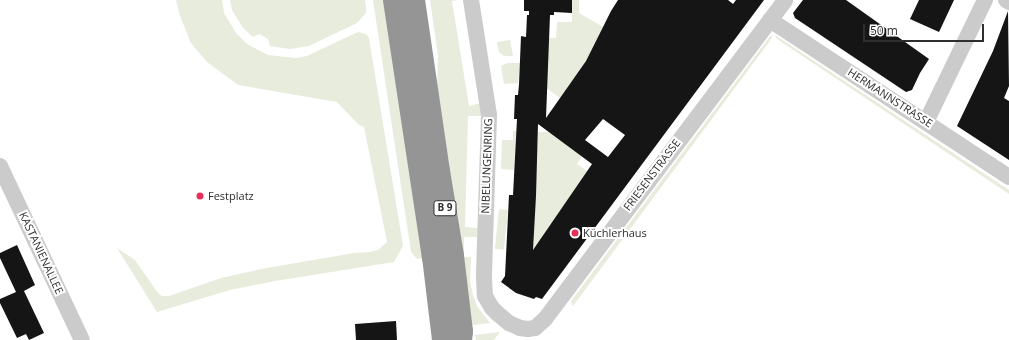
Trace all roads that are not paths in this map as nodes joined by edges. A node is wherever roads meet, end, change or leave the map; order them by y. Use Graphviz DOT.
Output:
graph roads {
  1 [pos="394,0"];
  2 [pos="414,0"];
  3 [pos="471,0"];
  4 [pos="785,0"];
  5 [pos="985,0"];
  6 [pos="1006,0"];
  7 [pos="1009,2"];
  8 [pos="770,20"];
  9 [pos="926,122"];
  10 [pos="0,166"];
  11 [pos="1009,177"];
  12 [pos="509,323"];
  13 [pos="82,340"];
  14 [pos="443,340"];
  15 [pos="461,340"];
  1 -- 14 [label="highway, B 9"];
  2 -- 15 [label="highway, B 9"];
  3 -- 12 [label="street, NIBELUNGENRING"];
  4 -- 8 [label="street, FRIESENSTRASSE"];
  5 -- 9 [label="street"];
  6 -- 7 [label="street"];
  8 -- 9 [label="street, HERMANNSTRASSE"];
  8 -- 12 [label="street, FRIESENSTRASSE"];
  9 -- 11 [label="street, HERMANNSTRASSE"];
  10 -- 13 [label="street, KASTANIENALLEE"];
}
